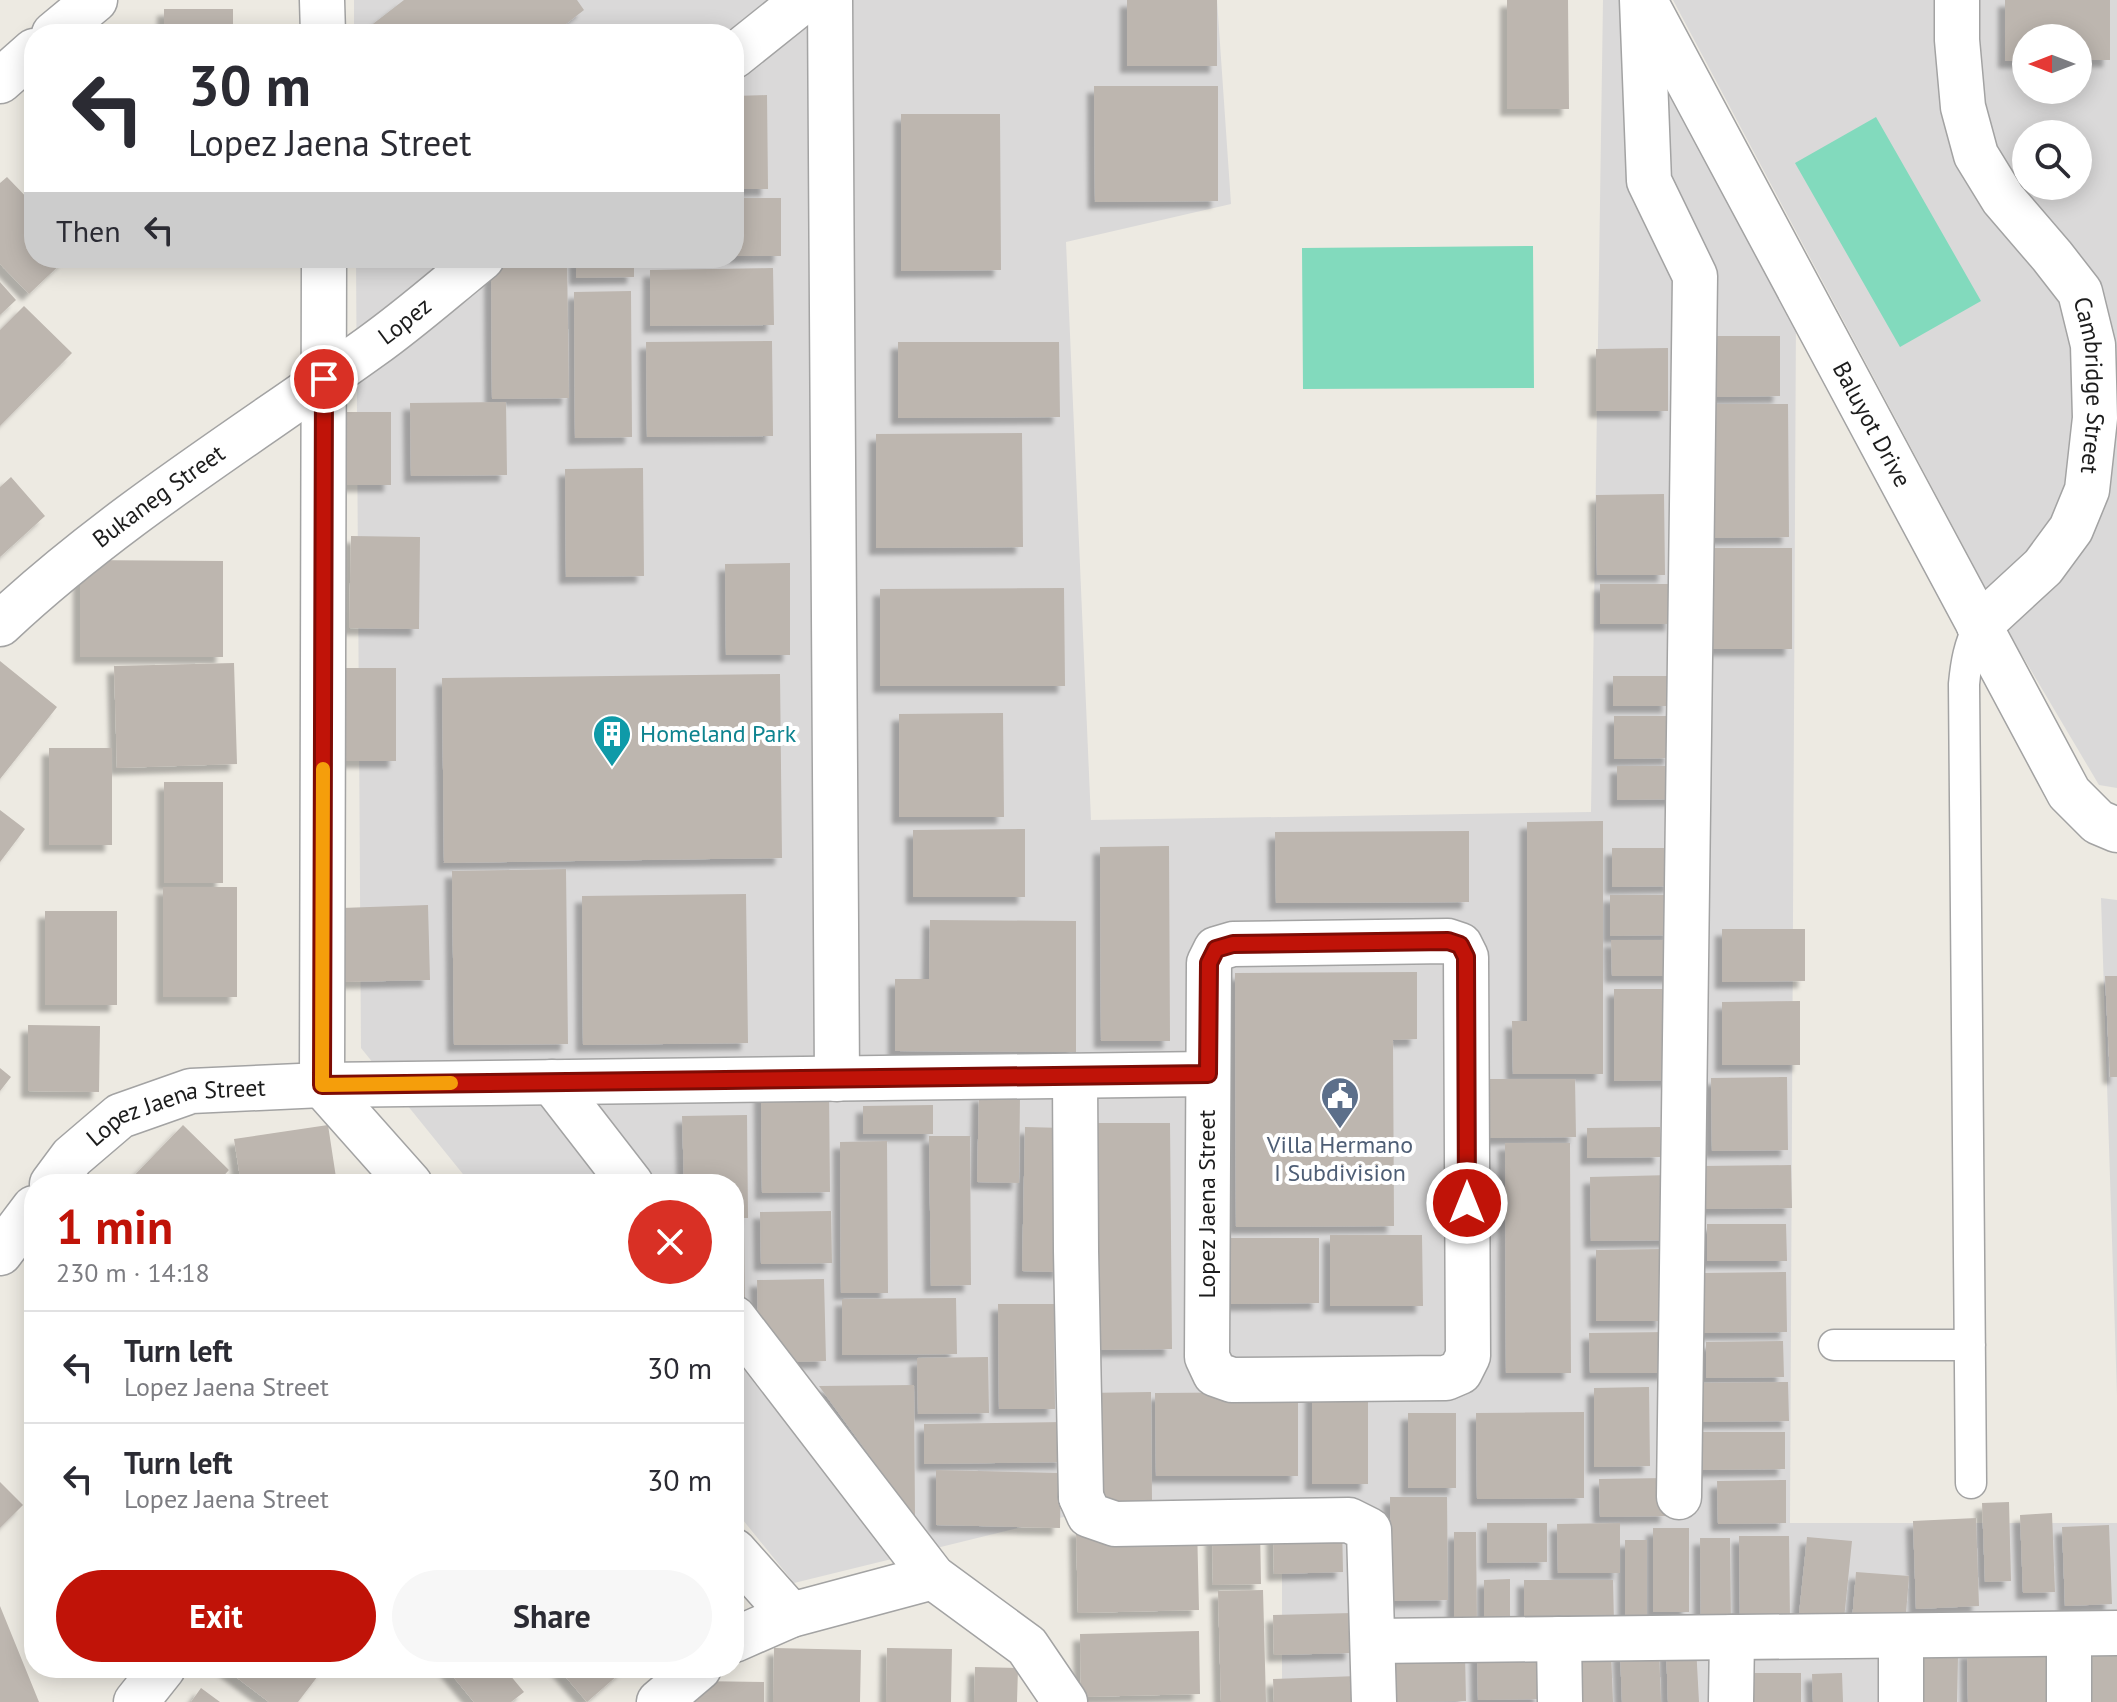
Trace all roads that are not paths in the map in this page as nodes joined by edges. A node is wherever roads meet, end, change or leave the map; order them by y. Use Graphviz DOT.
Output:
graph roads {
  1 [pos="95,0"];
  2 [pos="322,0"];
  3 [pos="804,0"];
  4 [pos="830,0"];
  5 [pos="1643,0"];
  6 [pos="1957,0"];
  7 [pos="66,24"];
  8 [pos="323,24"];
  9 [pos="744,48"];
  10 [pos="24,60"];
  11 [pos="0,81"];
  12 [pos="324,268"];
  13 [pos="470,268"];
  14 [pos="324,379"];
  15 [pos="0,624"];
  16 [pos="1979,626"];
  17 [pos="2117,830"];
  18 [pos="1208,1074"];
  19 [pos="1075,1076"];
  20 [pos="837,1079"];
  21 [pos="552,1082"];
  22 [pos="322,1085"];
  23 [pos="59,1174"];
  24 [pos="401,1174"];
  25 [pos="623,1174"];
  26 [pos="24,1221"];
  27 [pos="0,1253"];
  28 [pos="744,1331"];
  29 [pos="1834,1345"];
  30 [pos="1970,1345"];
  31 [pos="1971,1483"];
  32 [pos="1679,1497"];
  33 [pos="744,1562"];
  34 [pos="933,1577"];
  35 [pos="791,1615"];
  36 [pos="2117,1633"];
  37 [pos="2069,1634"];
  38 [pos="744,1636"];
  39 [pos="1901,1636"];
  40 [pos="1732,1637"];
  41 [pos="1559,1639"];
  42 [pos="1373,1641"];
  43 [pos="155,1678"];
  44 [pos="687,1678"];
  45 [pos="136,1702"];
  46 [pos="659,1702"];
  47 [pos="1065,1702"];
  48 [pos="1374,1702"];
  49 [pos="1560,1702"];
  50 [pos="1731,1702"];
  51 [pos="1901,1702"];
  52 [pos="2069,1702"];
  1 -- 7 [label="street"];
  2 -- 8 [label="street"];
  3 -- 9 [label="street"];
  4 -- 20 [label="street"];
  5 -- 16 [label="street, Baluyot Drive"];
  5 -- 32 [label="street"];
  6 -- 16 [label="street, Cambridge Street"];
  10 -- 11 [label="street"];
  12 -- 14 [label="street"];
  13 -- 14 [label="street, Lopez"];
  14 -- 15 [label="street, Bukaneg Street"];
  14 -- 22 [label="street"];
  16 -- 17 [label="street, Baluyot Drive"];
  16 -- 30 [label="lane"];
  18 -- 18 [label="street, Lopez Jaena Street"];
  18 -- 19 [label="street, Lopez Jaena Street"];
  19 -- 20 [label="street, Lopez Jaena Street"];
  19 -- 42 [label="street"];
  20 -- 21 [label="street, Lopez Jaena Street"];
  21 -- 22 [label="street, Lopez Jaena Street"];
  21 -- 25 [label="street"];
  22 -- 23 [label="street, Lopez Jaena Street"];
  22 -- 24 [label="street"];
  26 -- 27 [label="street"];
  28 -- 34 [label="street"];
  29 -- 30 [label="lane"];
  30 -- 31 [label="lane"];
  33 -- 35 [label="street"];
  34 -- 35 [label="street"];
  34 -- 47 [label="street"];
  35 -- 38 [label="street"];
  36 -- 37 [label="street"];
  37 -- 39 [label="street"];
  37 -- 52 [label="street"];
  39 -- 40 [label="street"];
  39 -- 51 [label="street"];
  40 -- 41 [label="street"];
  40 -- 50 [label="street"];
  41 -- 42 [label="street"];
  41 -- 49 [label="street"];
  42 -- 48 [label="street"];
  43 -- 45 [label="street"];
  44 -- 46 [label="street"];
}
